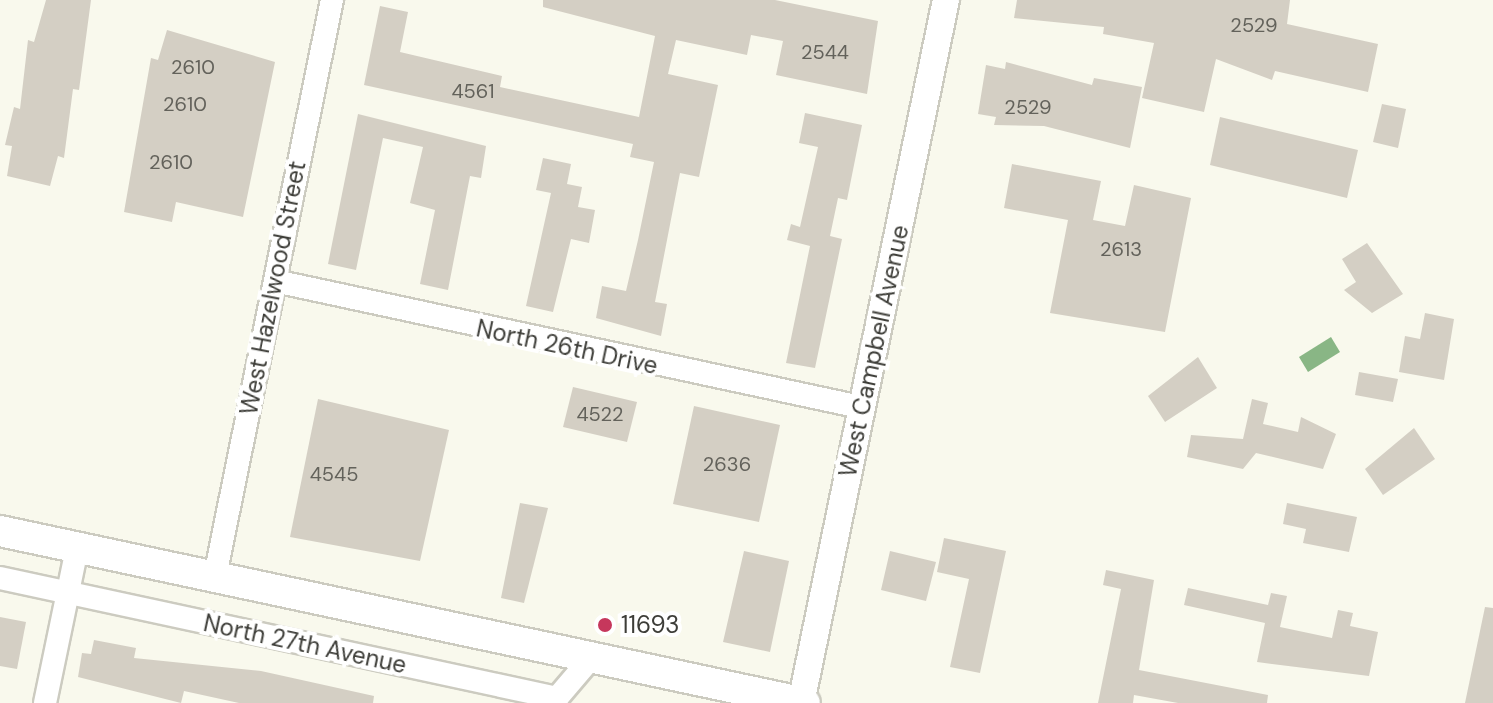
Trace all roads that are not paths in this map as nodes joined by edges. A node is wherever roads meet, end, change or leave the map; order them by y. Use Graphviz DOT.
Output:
graph roads {
  1 [pos="332,0"];
  2 [pos="946,0"];
  3 [pos="275,281"];
  4 [pos="860,407"];
  5 [pos="0,531"];
  6 [pos="77,548"];
  7 [pos="215,576"];
  8 [pos="0,578"];
  9 [pos="67,593"];
  10 [pos="592,657"];
  11 [pos="45,703"];
  12 [pos="803,703"];
  1 -- 3 [label="street, West Hazelwood Street"];
  2 -- 4 [label="street, West Campbell Avenue"];
  3 -- 4 [label="street, North 26th Drive"];
  3 -- 7 [label="street, West Hazelwood Street"];
  4 -- 12 [label="street, West Campbell Avenue"];
  5 -- 6 [label="main road, North 27th Avenue"];
  6 -- 7 [label="main road, North 27th Avenue"];
  6 -- 9 [label="street"];
  7 -- 10 [label="main road, North 27th Avenue"];
  8 -- 9 [label="street, North 27th Avenue"];
  9 -- 10 [label="street, North 27th Avenue"];
  9 -- 11 [label="street"];
  10 -- 12 [label="main road, North 27th Avenue"];
}
